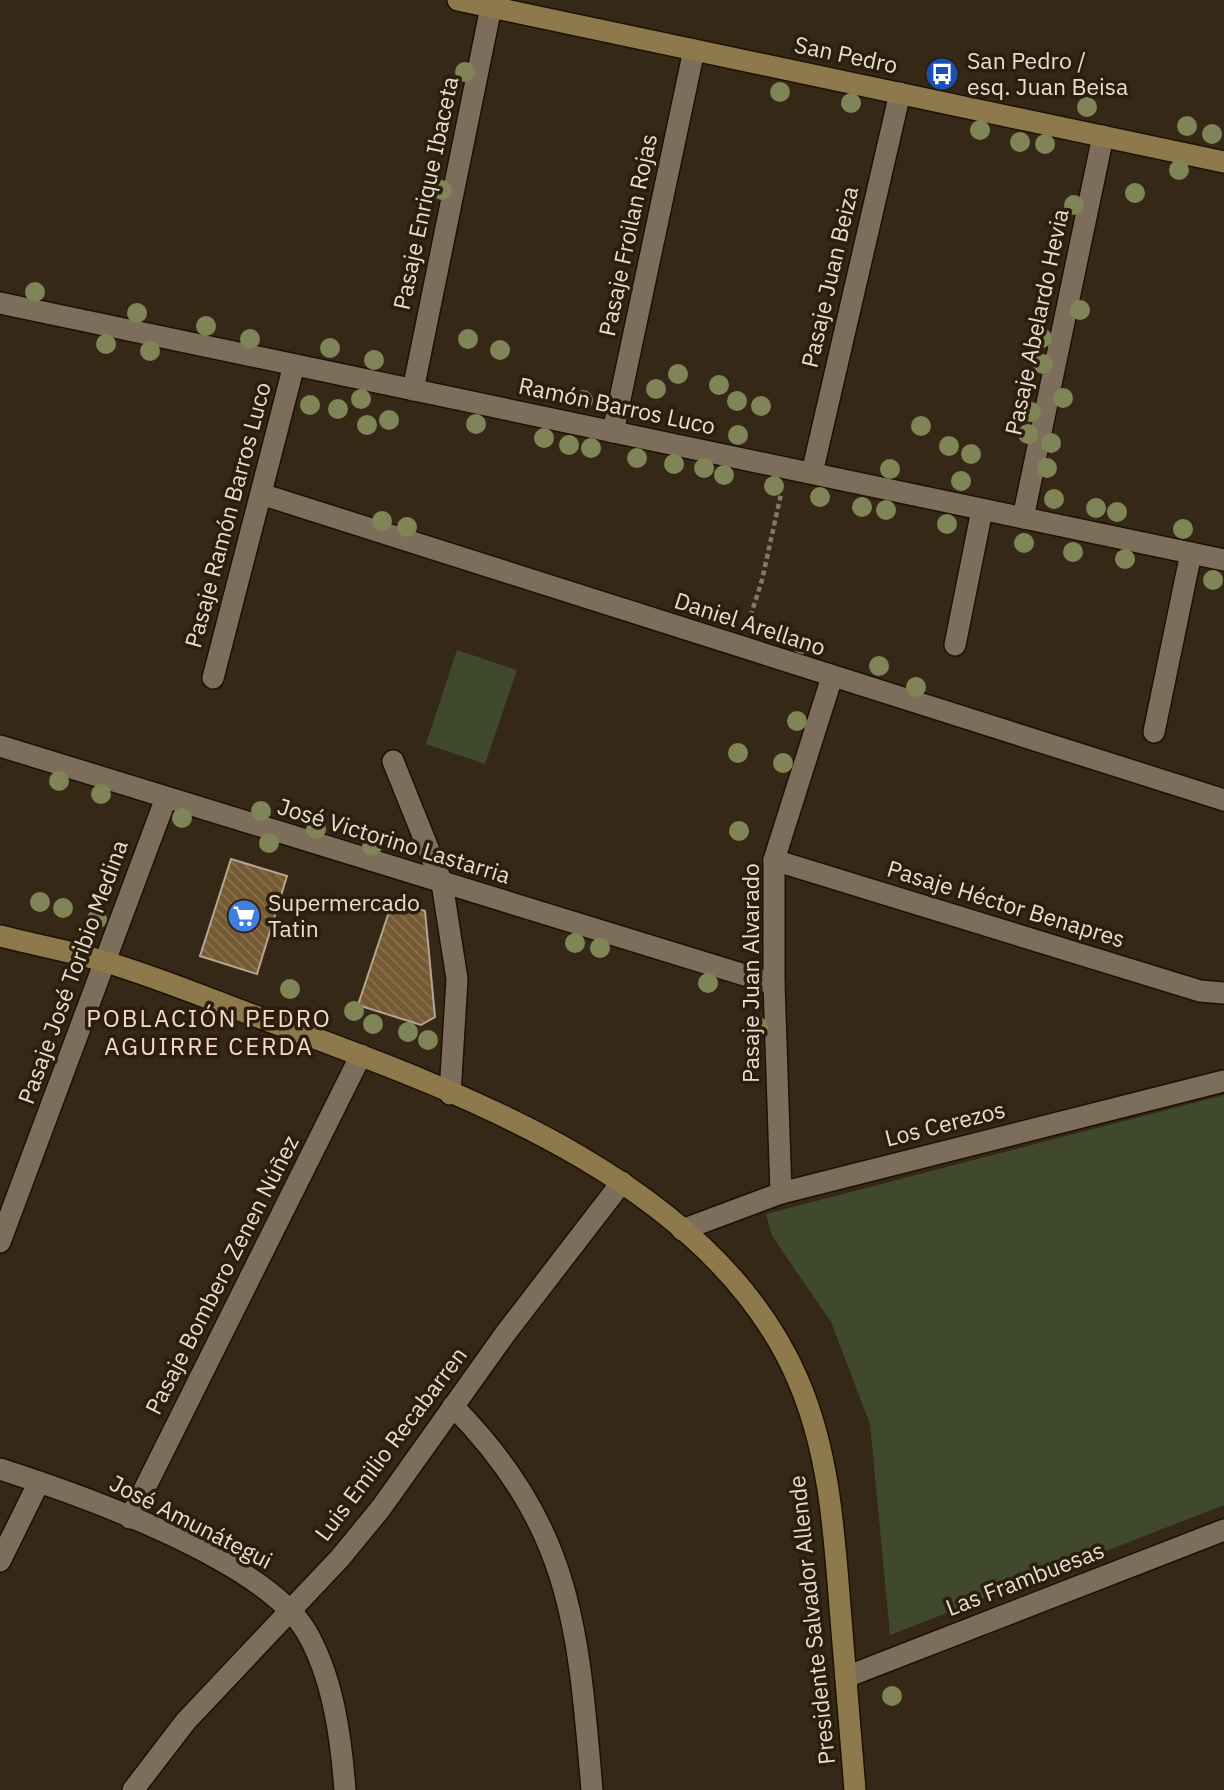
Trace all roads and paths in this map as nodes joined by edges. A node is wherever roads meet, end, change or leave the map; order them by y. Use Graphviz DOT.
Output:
graph roads {
  1 [pos="458,0"];
  2 [pos="491,7"];
  3 [pos="694,50"];
  4 [pos="900,93"];
  5 [pos="1103,136"];
  6 [pos="1224,162"];
  7 [pos="0,303"];
  8 [pos="294,365"];
  9 [pos="413,390"];
  10 [pos="613,432"];
  11 [pos="785,468"];
  12 [pos="812,474"];
  13 [pos="261,494"];
  14 [pos="982,510"];
  15 [pos="1023,518"];
  16 [pos="1191,554"];
  17 [pos="1223,554"];
  18 [pos="747,628"];
  19 [pos="955,645"];
  20 [pos="832,677"];
  21 [pos="212,678"];
  22 [pos="1154,732"];
  23 [pos="0,746"];
  24 [pos="393,761"];
  25 [pos="166,798"];
  26 [pos="1224,800"];
  27 [pos="774,860"];
  28 [pos="442,883"];
  29 [pos="0,936"];
  30 [pos="106,962"];
  31 [pos="774,984"];
  32 [pos="1224,993"];
  33 [pos="361,1055"];
  34 [pos="1224,1081"];
  35 [pos="450,1094"];
  36 [pos="622,1182"];
  37 [pos="781,1193"];
  38 [pos="682,1230"];
  39 [pos="0,1242"];
  40 [pos="453,1406"];
  41 [pos="0,1469"];
  42 [pos="39,1482"];
  43 [pos="130,1518"];
  44 [pos="1224,1530"];
  45 [pos="0,1561"];
  46 [pos="291,1611"];
  47 [pos="846,1677"];
  48 [pos="133,1790"];
  49 [pos="345,1790"];
  50 [pos="592,1790"];
  51 [pos="855,1790"];
  1 -- 2 [label="main road, San Pedro"];
  2 -- 3 [label="main road, San Pedro"];
  2 -- 9 [label="street, Pasaje Enrique Ibaceta"];
  3 -- 4 [label="main road, San Pedro"];
  3 -- 10 [label="street, Pasaje Froilan Rojas"];
  4 -- 5 [label="main road, San Pedro"];
  4 -- 12 [label="street, Pasaje Juan Beiza"];
  5 -- 6 [label="main road, San Pedro"];
  5 -- 15 [label="street, Pasaje Abelardo Hevia"];
  7 -- 8 [label="street, Ramón Barros Luco"];
  8 -- 9 [label="street, Ramón Barros Luco"];
  8 -- 13 [label="street, Pasaje Ramón Barros Luco"];
  9 -- 10 [label="street, Ramón Barros Luco"];
  10 -- 11 [label="street, Ramón Barros Luco"];
  11 -- 12 [label="street, Ramón Barros Luco"];
  11 -- 18 [label="path"];
  12 -- 14 [label="street, Ramón Barros Luco"];
  13 -- 20 [label="street, Daniel Arellano"];
  13 -- 21 [label="street, Pasaje Ramón Barros Luco"];
  14 -- 15 [label="street, Ramón Barros Luco"];
  14 -- 19 [label="street"];
  15 -- 16 [label="street, Ramón Barros Luco"];
  16 -- 17 [label="street, Ramón Barros Luco"];
  16 -- 22 [label="street"];
  20 -- 26 [label="street, Daniel Arellano"];
  20 -- 27 [label="street, Pasaje Juan Alvarado"];
  23 -- 25 [label="street, José Victorino Lastarria"];
  24 -- 28 [label="street"];
  25 -- 28 [label="street, José Victorino Lastarria"];
  25 -- 30 [label="street, Pasaje José Toribio Medina"];
  27 -- 31 [label="street, Pasaje Juan Alvarado"];
  27 -- 32 [label="street, Pasaje Héctor Benapres"];
  28 -- 31 [label="street, José Victorino Lastarria"];
  28 -- 35 [label="street"];
  29 -- 30 [label="main road, Presidente Salvador Allende"];
  30 -- 33 [label="main road, Presidente Salvador Allende"];
  30 -- 39 [label="street, Pasaje José Toribio Medina"];
  31 -- 37 [label="street, Pasaje Juan Alvarado"];
  33 -- 35 [label="main road, Presidente Salvador Allende"];
  33 -- 43 [label="street, Pasaje Bombero Zenen Núñez"];
  34 -- 37 [label="street, Los Cerezos"];
  35 -- 36 [label="main road, Presidente Salvador Allende"];
  36 -- 38 [label="main road, Presidente Salvador Allende"];
  36 -- 40 [label="street, Luis Emilio Recabarren"];
  37 -- 38 [label="street, Los Cerezos"];
  38 -- 47 [label="main road, Presidente Salvador Allende"];
  40 -- 46 [label="street, Luis Emilio Recabarren"];
  40 -- 50 [label="street"];
  41 -- 42 [label="street, José Amunátegui"];
  42 -- 43 [label="street, José Amunátegui"];
  42 -- 45 [label="street"];
  43 -- 46 [label="street, José Amunátegui"];
  44 -- 47 [label="street, Las Frambuesas"];
  46 -- 48 [label="street, Luis Emilio Recabarren"];
  46 -- 49 [label="street, José Amunátegui"];
  47 -- 51 [label="main road, Presidente Salvador Allende"];
}
